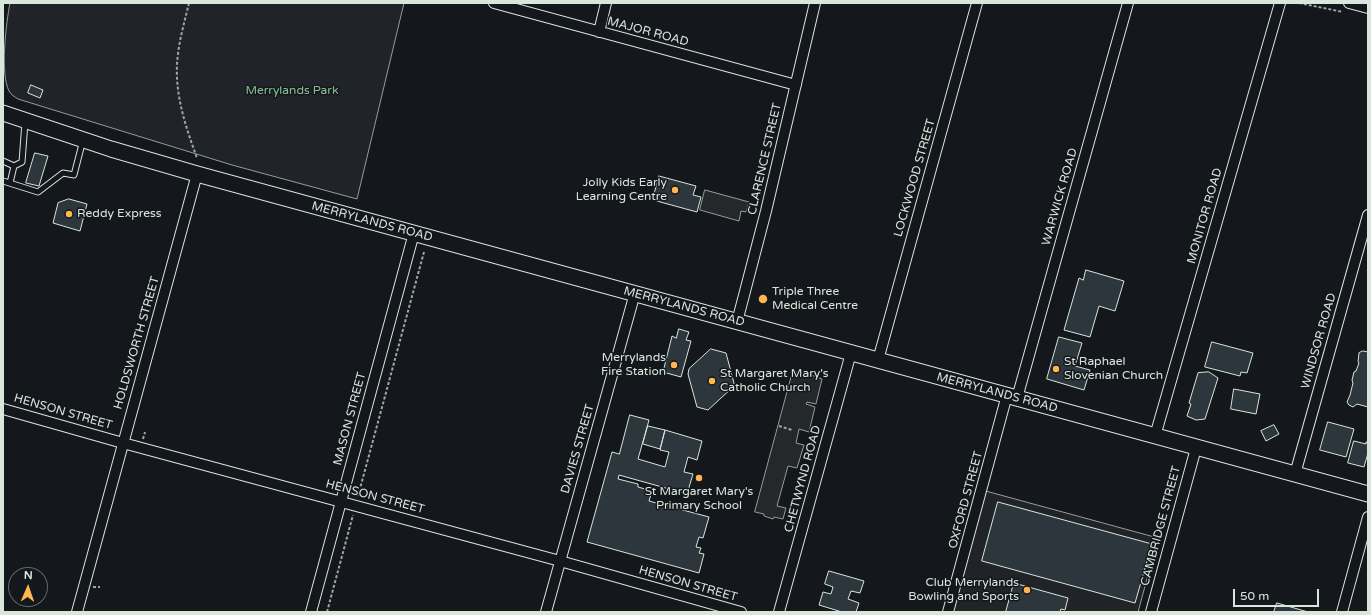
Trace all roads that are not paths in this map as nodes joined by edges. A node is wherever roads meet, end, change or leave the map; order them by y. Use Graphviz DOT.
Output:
graph roads {
  1 [pos="494,3"];
  2 [pos="606,3"];
  3 [pos="815,3"];
  4 [pos="978,3"];
  5 [pos="1128,3"];
  6 [pos="1280,3"];
  7 [pos="1348,8"];
  8 [pos="1368,8"];
  9 [pos="599,32"];
  10 [pos="796,85"];
  11 [pos="3,113"];
  12 [pos="26,121"];
  13 [pos="83,140"];
  14 [pos="3,161"];
  15 [pos="14,166"];
  16 [pos="198,174"];
  17 [pos="3,181"];
  18 [pos="10,183"];
  19 [pos="1368,215"];
  20 [pos="414,233"];
  21 [pos="634,293"];
  22 [pos="738,322"];
  23 [pos="851,353"];
  24 [pos="878,360"];
  25 [pos="1012,397"];
  26 [pos="3,409"];
  27 [pos="1155,436"];
  28 [pos="123,443"];
  29 [pos="1196,448"];
  30 [pos="1294,474"];
  31 [pos="1368,494"];
  32 [pos="342,501"];
  33 [pos="1368,516"];
  34 [pos="560,561"];
  35 [pos="77,612"];
  36 [pos="311,612"];
  37 [pos="546,612"];
  38 [pos="741,612"];
  39 [pos="780,612"];
  40 [pos="948,612"];
  41 [pos="1151,612"];
  42 [pos="1342,612"];
  1 -- 9 [label="street, MAJOR ROAD"];
  2 -- 9 [label="street"];
  3 -- 10 [label="street, CLARENCE STREET"];
  4 -- 24 [label="street, LOCKWOOD STREET"];
  5 -- 25 [label="street, WARWICK ROAD"];
  6 -- 27 [label="street, MONITOR ROAD"];
  7 -- 8 [label="street"];
  9 -- 10 [label="street, MAJOR ROAD"];
  10 -- 22 [label="street, CLARENCE STREET"];
  11 -- 12 [label="main road, MERRYLANDS ROAD"];
  12 -- 13 [label="main road, MERRYLANDS ROAD"];
  12 -- 15 [label="lane"];
  13 -- 16 [label="main road, MERRYLANDS ROAD"];
  13 -- 18 [label="lane"];
  14 -- 15 [label="lane"];
  15 -- 18 [label="lane"];
  16 -- 20 [label="main road, MERRYLANDS ROAD"];
  16 -- 28 [label="street, HOLDSWORTH STREET"];
  17 -- 18 [label="lane"];
  19 -- 30 [label="street, WINDSOR ROAD"];
  20 -- 21 [label="main road, MERRYLANDS ROAD"];
  20 -- 32 [label="street, MASON STREET"];
  21 -- 22 [label="main road, MERRYLANDS ROAD"];
  21 -- 34 [label="street, DAVIES STREET"];
  22 -- 23 [label="main road, MERRYLANDS ROAD"];
  23 -- 24 [label="main road, MERRYLANDS ROAD"];
  23 -- 39 [label="street, CHETWYND ROAD"];
  24 -- 25 [label="main road, MERRYLANDS ROAD"];
  25 -- 27 [label="main road, MERRYLANDS ROAD"];
  25 -- 40 [label="street, OXFORD STREET"];
  26 -- 28 [label="street, HENSON STREET"];
  27 -- 29 [label="main road, MERRYLANDS ROAD"];
  28 -- 32 [label="street, HENSON STREET"];
  28 -- 35 [label="street, HOLDSWORTH STREET"];
  29 -- 30 [label="main road, MERRYLANDS ROAD"];
  29 -- 41 [label="street, CAMBRIDGE STREET"];
  30 -- 31 [label="main road, MERRYLANDS ROAD"];
  32 -- 34 [label="street, HENSON STREET"];
  32 -- 36 [label="street, MASON STREET"];
  33 -- 42 [label="street"];
  34 -- 37 [label="street, DAVIES STREET"];
  34 -- 38 [label="street, HENSON STREET"];
}
